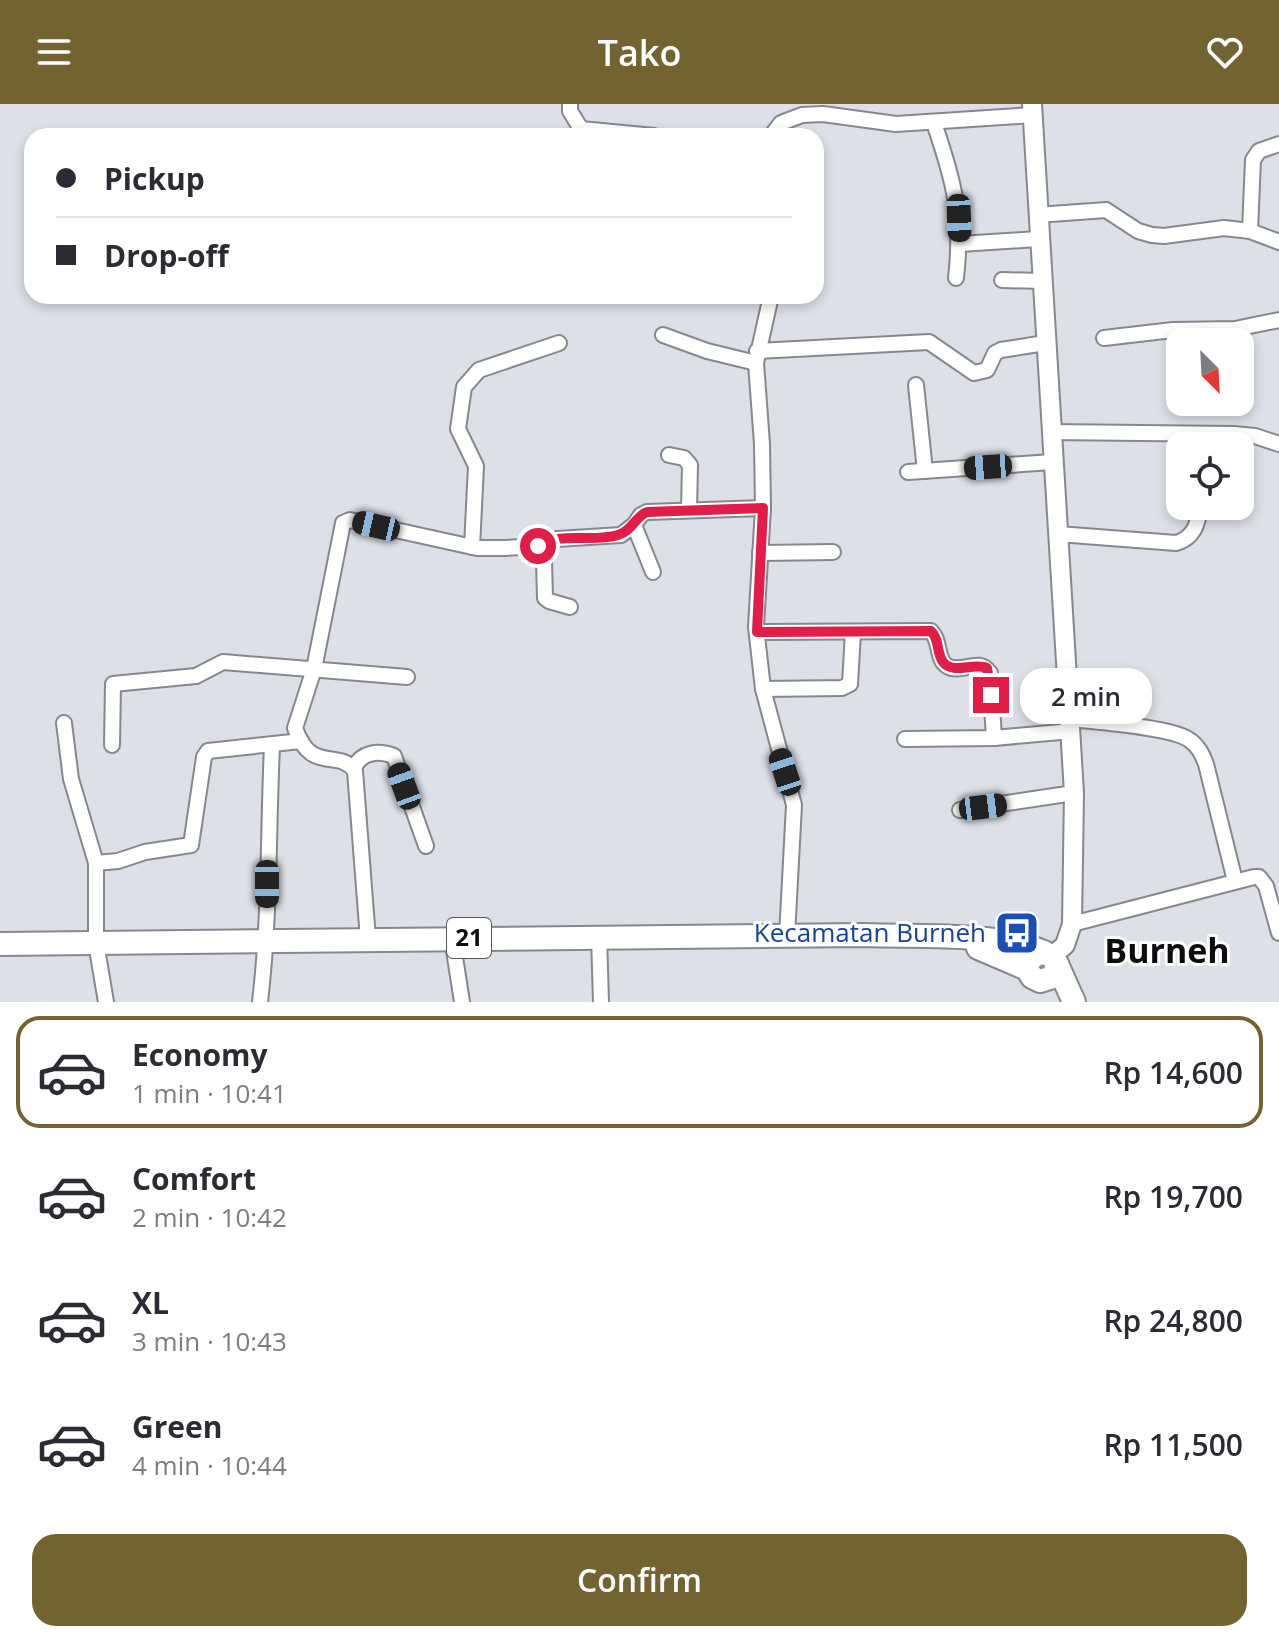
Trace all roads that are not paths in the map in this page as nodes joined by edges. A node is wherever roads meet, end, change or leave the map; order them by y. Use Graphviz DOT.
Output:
graph roads {
  1 [pos="570,104"];
  2 [pos="824,109"];
  3 [pos="1032,109"];
  4 [pos="934,123"];
  5 [pos="580,128"];
  6 [pos="777,128"];
  7 [pos="1279,144"];
  8 [pos="1037,215"];
  9 [pos="1250,231"];
  10 [pos="1038,239"];
  11 [pos="1279,242"];
  12 [pos="960,244"];
  13 [pos="956,278"];
  14 [pos="1002,280"];
  15 [pos="1041,281"];
  16 [pos="769,304"];
  17 [pos="1279,320"];
  18 [pos="663,335"];
  19 [pos="1104,338"];
  20 [pos="559,343"];
  21 [pos="1045,343"];
  22 [pos="756,357"];
  23 [pos="916,385"];
  24 [pos="1050,432"];
  25 [pos="1254,436"];
  26 [pos="1166,439"];
  27 [pos="1279,444"];
  28 [pos="669,455"];
  29 [pos="1052,462"];
  30 [pos="925,471"];
  31 [pos="908,472"];
  32 [pos="763,508"];
  33 [pos="689,510"];
  34 [pos="1197,520"];
  35 [pos="634,525"];
  36 [pos="1058,534"];
  37 [pos="538,546"];
  38 [pos="472,547"];
  39 [pos="833,552"];
  40 [pos="760,553"];
  41 [pos="653,572"];
  42 [pos="570,607"];
  43 [pos="757,632"];
  44 [pos="853,632"];
  45 [pos="314,669"];
  46 [pos="407,677"];
  47 [pos="763,689"];
  48 [pos="64,723"];
  49 [pos="1071,725"];
  50 [pos="994,738"];
  51 [pos="905,739"];
  52 [pos="301,741"];
  53 [pos="112,745"];
  54 [pos="272,746"];
  55 [pos="354,768"];
  56 [pos="1074,793"];
  57 [pos="960,810"];
  58 [pos="426,846"];
  59 [pos="96,863"];
  60 [pos="1235,881"];
  61 [pos="1072,924"];
  62 [pos="1279,933"];
  63 [pos="599,936"];
  64 [pos="787,936"];
  65 [pos="939,937"];
  66 [pos="452,938"];
  67 [pos="368,939"];
  68 [pos="267,940"];
  69 [pos="96,943"];
  70 [pos="0,944"];
  71 [pos="1051,957"];
  72 [pos="1034,975"];
  73 [pos="106,1002"];
  74 [pos="260,1002"];
  75 [pos="462,1002"];
  76 [pos="601,1002"];
  77 [pos="1054,1002"];
  78 [pos="1074,1002"];
  1 -- 5 [label="street"];
  2 -- 4 [label="street"];
  2 -- 6 [label="street"];
  3 -- 4 [label="street"];
  3 -- 8 [label="main road"];
  4 -- 12 [label="street"];
  7 -- 9 [label="street"];
  8 -- 9 [label="street"];
  8 -- 10 [label="main road"];
  9 -- 11 [label="street"];
  10 -- 12 [label="street"];
  10 -- 15 [label="main road"];
  12 -- 13 [label="street"];
  14 -- 15 [label="street"];
  15 -- 21 [label="main road"];
  16 -- 22 [label="street"];
  17 -- 19 [label="street"];
  18 -- 22 [label="street"];
  20 -- 38 [label="street"];
  21 -- 22 [label="street"];
  21 -- 24 [label="main road"];
  22 -- 32 [label="street"];
  23 -- 30 [label="street"];
  24 -- 26 [label="street"];
  24 -- 29 [label="main road"];
  25 -- 27 [label="street"];
  28 -- 33 [label="street"];
  29 -- 30 [label="street"];
  29 -- 36 [label="main road"];
  30 -- 31 [label="street"];
  32 -- 33 [label="street"];
  32 -- 40 [label="street"];
  33 -- 35 [label="street"];
  34 -- 36 [label="street"];
  35 -- 37 [label="street"];
  35 -- 41 [label="street"];
  36 -- 49 [label="main road"];
  37 -- 38 [label="street"];
  37 -- 42 [label="street"];
  38 -- 45 [label="street"];
  39 -- 40 [label="street"];
  40 -- 43 [label="street"];
  43 -- 44 [label="street"];
  43 -- 47 [label="street"];
  44 -- 47 [label="street"];
  44 -- 50 [label="street"];
  45 -- 46 [label="street"];
  45 -- 52 [label="street"];
  45 -- 53 [label="street"];
  47 -- 64 [label="street"];
  48 -- 59 [label="street"];
  49 -- 50 [label="street"];
  49 -- 56 [label="main road"];
  49 -- 60 [label="street"];
  50 -- 51 [label="street"];
  52 -- 54 [label="street"];
  52 -- 55 [label="street"];
  54 -- 59 [label="street"];
  54 -- 68 [label="street"];
  55 -- 58 [label="street"];
  55 -- 67 [label="street"];
  56 -- 57 [label="street"];
  56 -- 61 [label="main road"];
  59 -- 69 [label="street"];
  60 -- 61 [label="street"];
  60 -- 62 [label="street"];
  61 -- 71 [label="main road"];
  63 -- 64 [label="highway, 21"];
  63 -- 66 [label="highway, 21"];
  63 -- 76 [label="street"];
  64 -- 65 [label="highway, 21"];
  65 -- 71 [label="highway, 21"];
  65 -- 72 [label="highway, 21"];
  66 -- 67 [label="highway, 21"];
  66 -- 75 [label="street"];
  67 -- 68 [label="highway, 21"];
  68 -- 69 [label="highway, 21"];
  68 -- 74 [label="street"];
  69 -- 70 [label="highway, 21"];
  69 -- 73 [label="street"];
  71 -- 72 [label="highway"];
  71 -- 78 [label="highway"];
  72 -- 77 [label="highway"];
}
